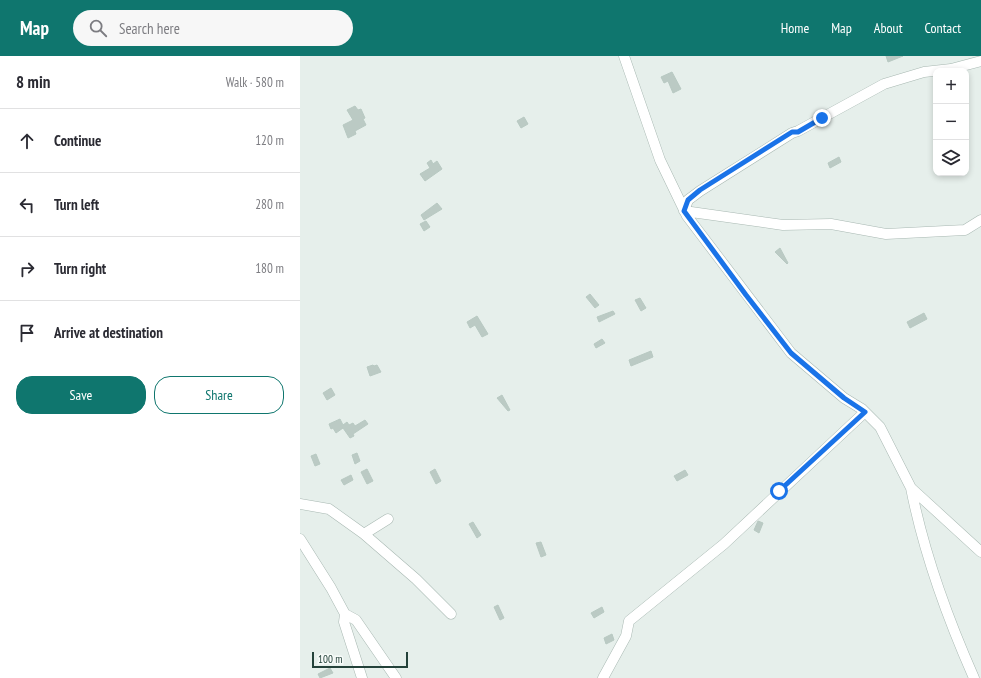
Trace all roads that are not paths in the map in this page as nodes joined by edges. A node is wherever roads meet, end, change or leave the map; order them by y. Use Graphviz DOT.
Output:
graph roads {
  1 [pos="624,56"];
  2 [pos="981,61"];
  3 [pos="684,211"];
  4 [pos="981,220"];
  5 [pos="865,412"];
  6 [pos="911,488"];
  7 [pos="300,504"];
  8 [pos="388,519"];
  9 [pos="364,534"];
  10 [pos="300,539"];
  11 [pos="981,552"];
  12 [pos="345,614"];
  13 [pos="451,614"];
  14 [pos="362,678"];
  15 [pos="396,678"];
  16 [pos="603,678"];
  17 [pos="974,678"];
  1 -- 3 [label="street"];
  2 -- 3 [label="street"];
  3 -- 4 [label="street"];
  3 -- 5 [label="street"];
  5 -- 6 [label="street"];
  5 -- 16 [label="street"];
  6 -- 11 [label="street"];
  6 -- 17 [label="street"];
  7 -- 9 [label="street"];
  8 -- 9 [label="street"];
  9 -- 13 [label="street"];
  10 -- 12 [label="street"];
  12 -- 14 [label="street"];
  12 -- 15 [label="street"];
}
